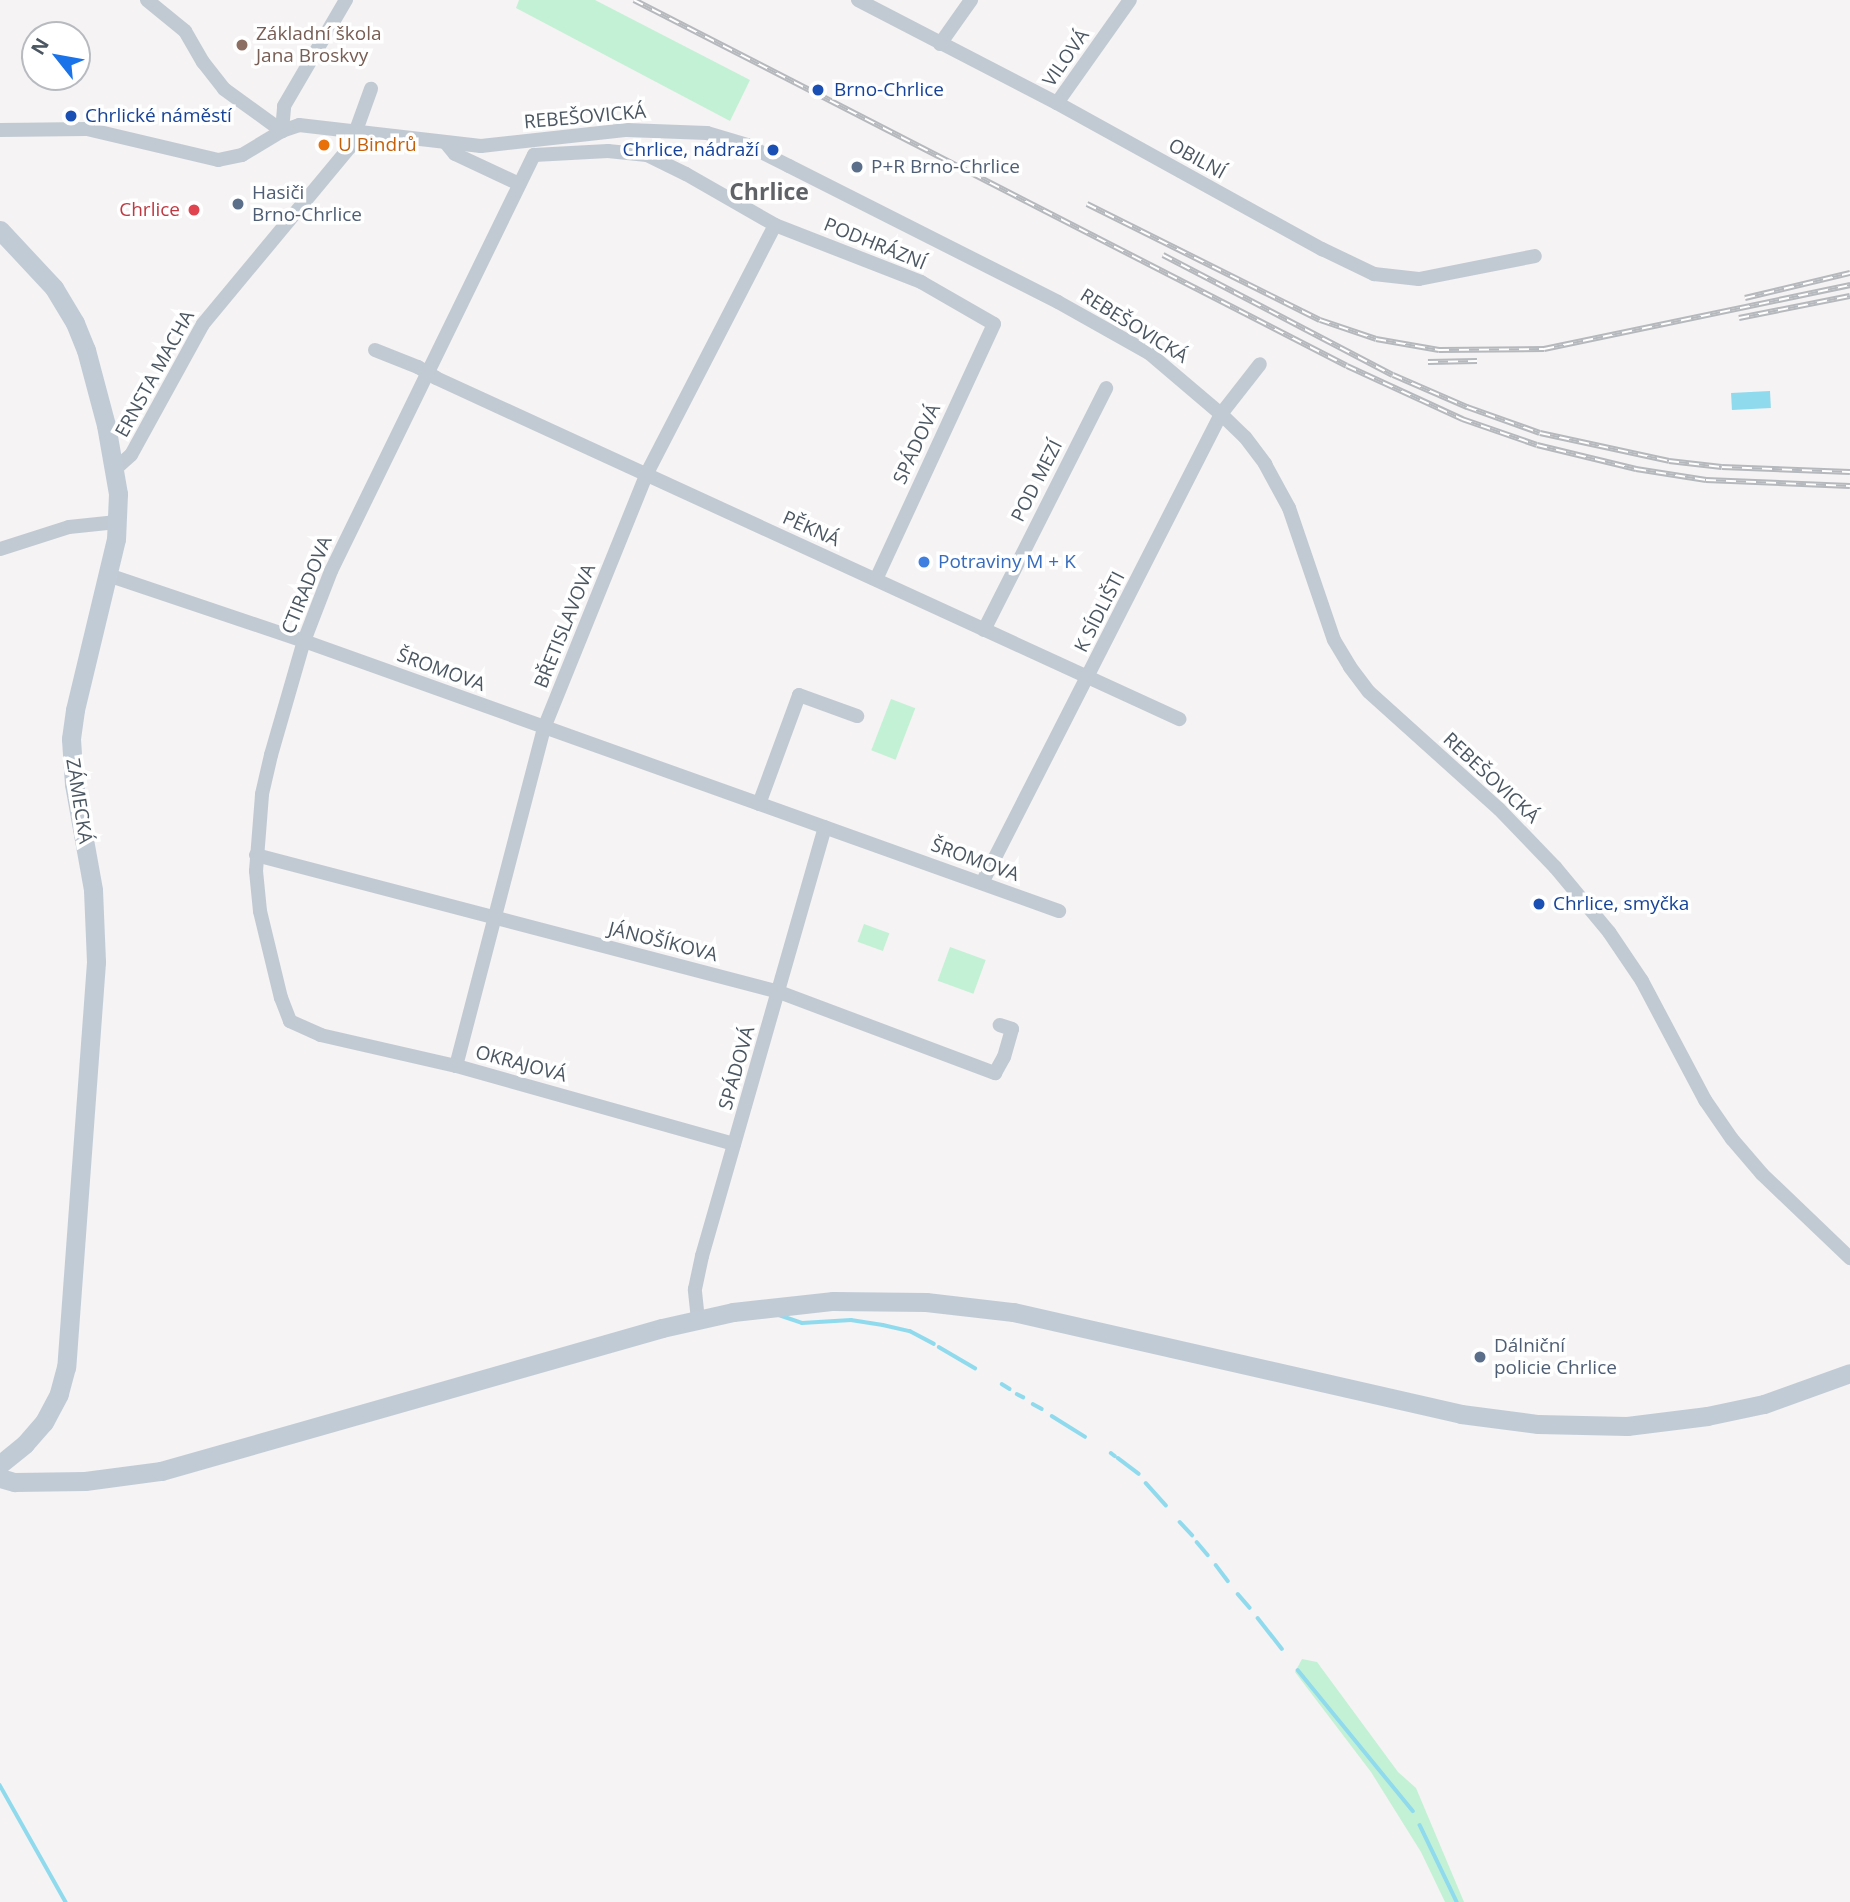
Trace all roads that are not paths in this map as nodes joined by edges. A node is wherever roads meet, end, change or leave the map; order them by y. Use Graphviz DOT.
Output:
graph roads {
  1 [pos="147,0"];
  2 [pos="346,0"];
  3 [pos="858,0"];
  4 [pos="971,0"];
  5 [pos="1130,0"];
  6 [pos="940,44"];
  7 [pos="370,89"];
  8 [pos="1057,103"];
  9 [pos="0,130"];
  10 [pos="282,131"];
  11 [pos="354,131"];
  12 [pos="446,143"];
  13 [pos="519,184"];
  14 [pos="775,225"];
  15 [pos="0,230"];
  16 [pos="1535,256"];
  17 [pos="994,324"];
  18 [pos="374,350"];
  19 [pos="1260,364"];
  20 [pos="427,373"];
  21 [pos="1106,388"];
  22 [pos="1222,414"];
  23 [pos="113,471"];
  24 [pos="646,475"];
  25 [pos="117,522"];
  26 [pos="0,549"];
  27 [pos="108,575"];
  28 [pos="876,579"];
  29 [pos="984,630"];
  30 [pos="304,641"];
  31 [pos="1088,678"];
  32 [pos="857,716"];
  33 [pos="1179,719"];
  34 [pos="544,728"];
  35 [pos="759,804"];
  36 [pos="825,827"];
  37 [pos="256,855"];
  38 [pos="982,883"];
  39 [pos="1059,911"];
  40 [pos="494,918"];
  41 [pos="779,992"];
  42 [pos="1000,1025"];
  43 [pos="297,1026"];
  44 [pos="456,1066"];
  45 [pos="734,1144"];
  46 [pos="1850,1258"];
  47 [pos="698,1320"];
  48 [pos="1850,1373"];
  49 [pos="0,1464"];
  50 [pos="0,1478"];
  1 -- 10 [label="street"];
  2 -- 10 [label="street"];
  3 -- 6 [label="street, OBILNÍ"];
  4 -- 6 [label="street"];
  5 -- 8 [label="street, VILOVÁ"];
  6 -- 8 [label="street, OBILNÍ"];
  7 -- 11 [label="street, ERNSTA MACHA"];
  8 -- 16 [label="street, OBILNÍ"];
  9 -- 10 [label="street, REBEŠOVICKÁ"];
  10 -- 11 [label="street, REBEŠOVICKÁ"];
  11 -- 12 [label="street, REBEŠOVICKÁ"];
  11 -- 23 [label="street, ERNSTA MACHA"];
  12 -- 13 [label="street"];
  12 -- 22 [label="street, REBEŠOVICKÁ"];
  13 -- 14 [label="street, PODHRÁZNÍ"];
  13 -- 20 [label="street, CTIRADOVA"];
  14 -- 17 [label="street, PODHRÁZNÍ"];
  14 -- 24 [label="street, BŘETISLAVOVA"];
  15 -- 23 [label="street, ZÁMECKÁ"];
  17 -- 28 [label="street, SPÁDOVÁ"];
  18 -- 20 [label="street, PĚKNÁ"];
  19 -- 22 [label="street, K SÍDLIŠTI"];
  20 -- 24 [label="street, PĚKNÁ"];
  20 -- 30 [label="street, CTIRADOVA"];
  21 -- 29 [label="street, POD MEZÍ"];
  22 -- 31 [label="street, K SÍDLIŠTI"];
  22 -- 46 [label="street, REBEŠOVICKÁ"];
  23 -- 25 [label="street, ZÁMECKÁ"];
  24 -- 28 [label="street, PĚKNÁ"];
  24 -- 34 [label="street, BŘETISLAVOVA"];
  25 -- 26 [label="street"];
  25 -- 27 [label="street, ZÁMECKÁ"];
  27 -- 30 [label="street, ŠROMOVA"];
  27 -- 49 [label="street, ZÁMECKÁ"];
  28 -- 29 [label="street, PĚKNÁ"];
  29 -- 31 [label="street, PĚKNÁ"];
  30 -- 34 [label="street, ŠROMOVA"];
  30 -- 37 [label="street, CTIRADOVA"];
  31 -- 33 [label="street, PĚKNÁ"];
  31 -- 38 [label="street, K SÍDLIŠTI"];
  32 -- 35 [label="street"];
  34 -- 35 [label="street, ŠROMOVA"];
  34 -- 40 [label="street, BŘETISLAVOVA"];
  35 -- 36 [label="street, ŠROMOVA"];
  36 -- 38 [label="street, ŠROMOVA"];
  36 -- 41 [label="street, SPÁDOVÁ"];
  37 -- 40 [label="street, JÁNOŠÍKOVA"];
  37 -- 43 [label="street, CTIRADOVA"];
  38 -- 39 [label="street, ŠROMOVA"];
  40 -- 41 [label="street, JÁNOŠÍKOVA"];
  40 -- 44 [label="street, BŘETISLAVOVA"];
  41 -- 42 [label="street, JÁNOŠÍKOVA"];
  41 -- 45 [label="street, SPÁDOVÁ"];
  43 -- 44 [label="street, OKRAJOVÁ"];
  44 -- 45 [label="street, OKRAJOVÁ"];
  45 -- 47 [label="street, SPÁDOVÁ"];
  47 -- 48 [label="street"];
  47 -- 50 [label="street"];
}
